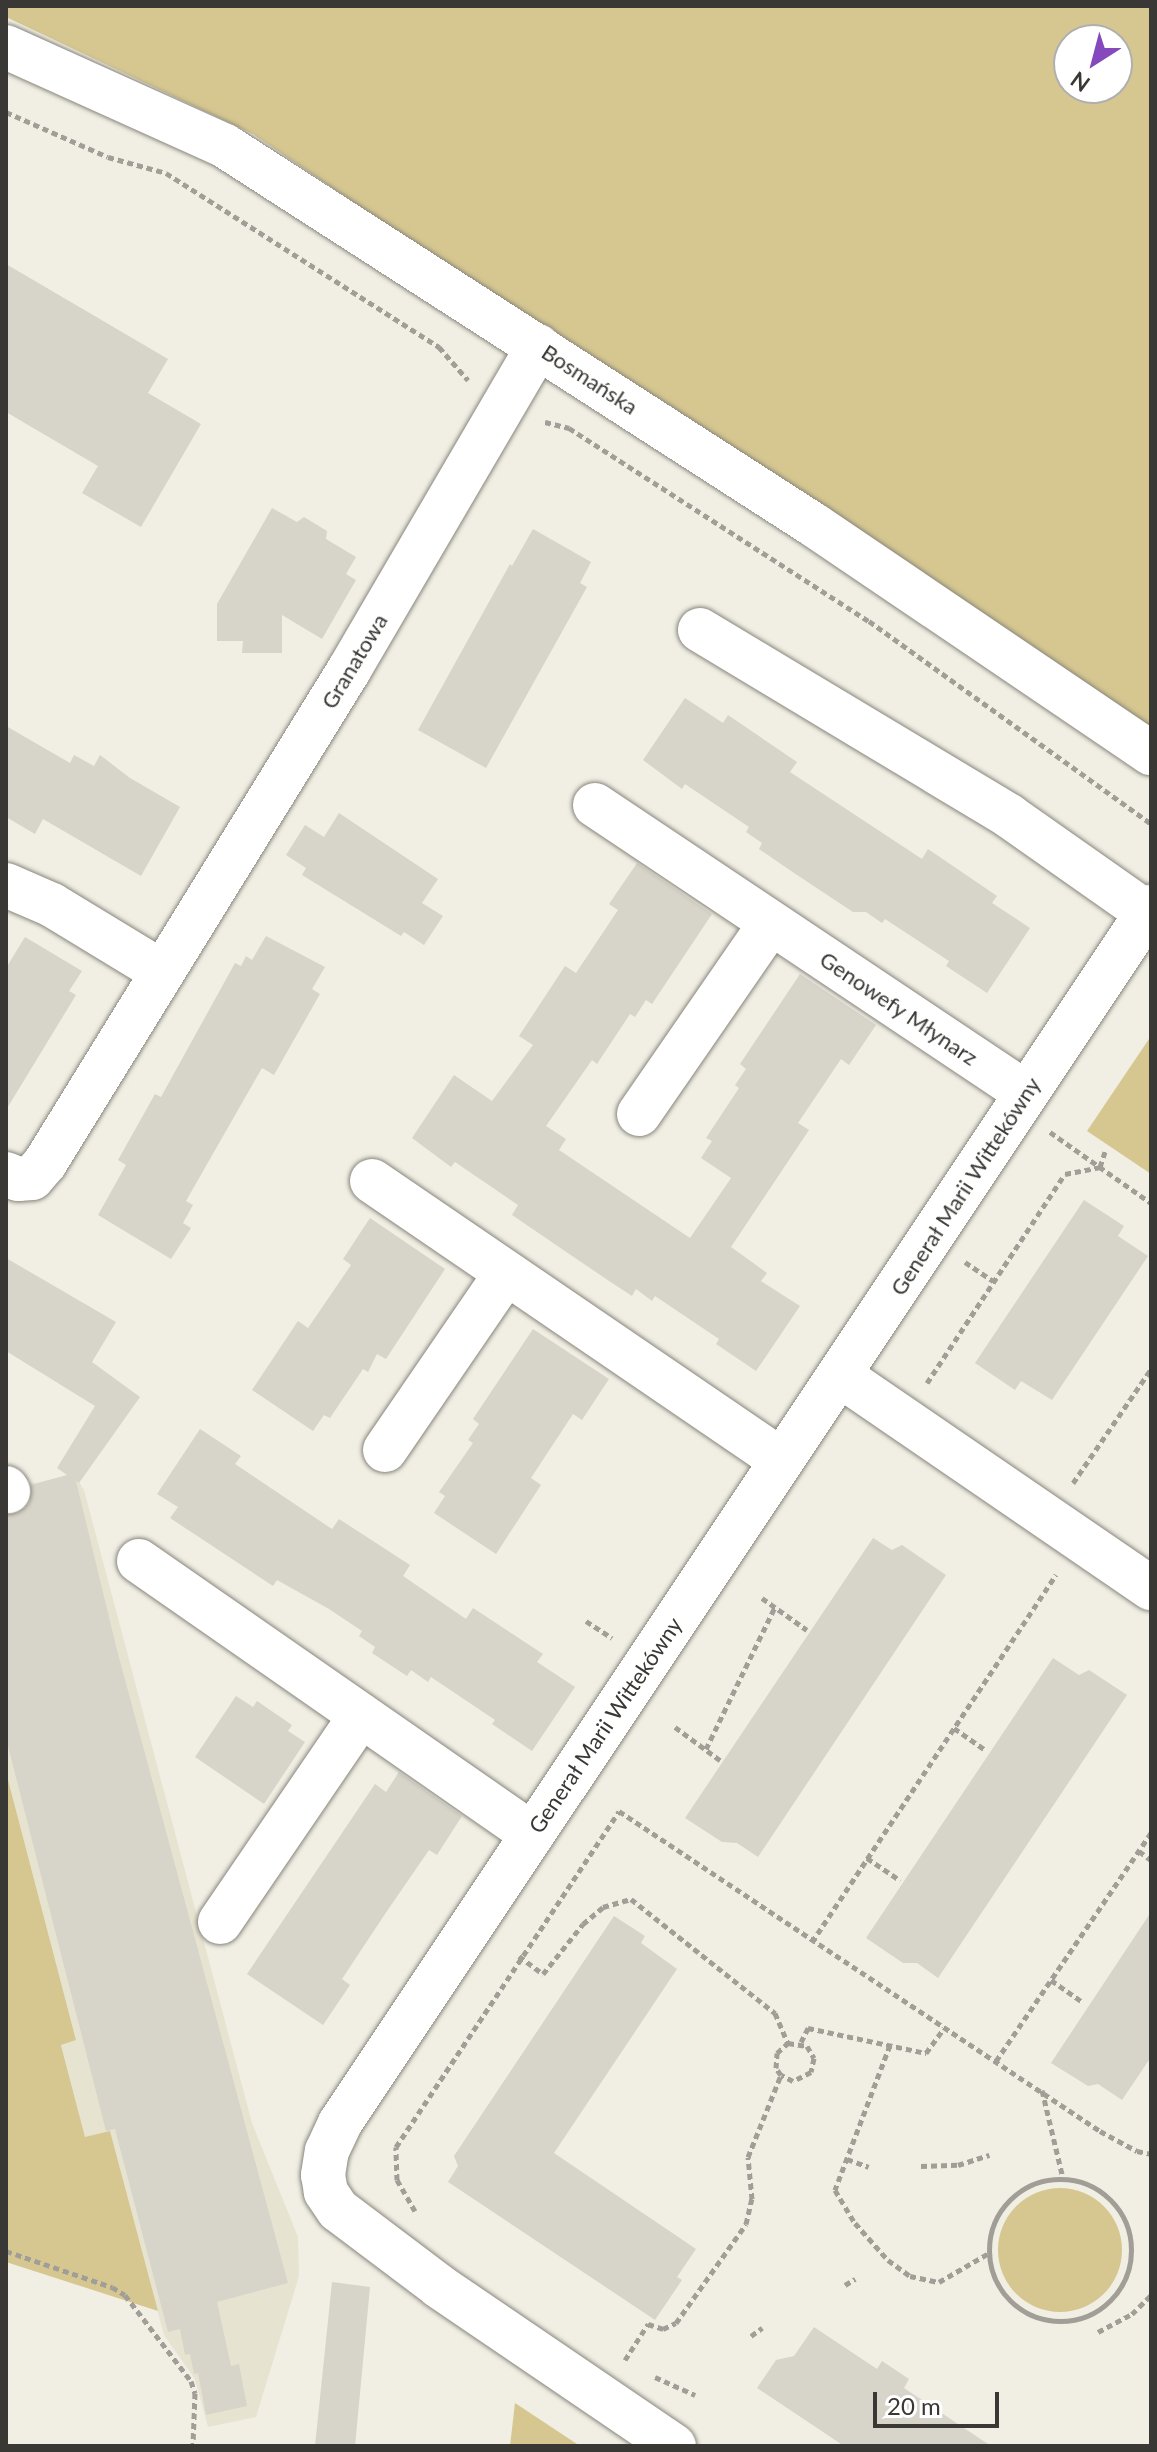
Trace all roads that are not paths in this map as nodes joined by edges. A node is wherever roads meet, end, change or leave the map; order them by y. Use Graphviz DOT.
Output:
graph roads {
  1 [pos="6,47"];
  2 [pos="538,346"];
  3 [pos="700,630"];
  4 [pos="1151,753"];
  5 [pos="595,805"];
  6 [pos="6,885"];
  7 [pos="1149,910"];
  8 [pos="771,923"];
  9 [pos="162,972"];
  10 [pos="1036,1111"];
  11 [pos="639,1114"];
  12 [pos="6,1174"];
  13 [pos="372,1181"];
  14 [pos="506,1273"];
  15 [pos="841,1376"];
  16 [pos="385,1450"];
  17 [pos="782,1461"];
  18 [pos="139,1561"];
  19 [pos="1151,1588"];
  20 [pos="361,1715"];
  21 [pos="532,1834"];
  22 [pos="220,1922"];
  23 [pos="674,2446"];
  1 -- 2 [label="street, Bosmańska"];
  2 -- 4 [label="street, Bosmańska"];
  2 -- 9 [label="street, Granatowa"];
  3 -- 7 [label="street"];
  5 -- 8 [label="street, Genowefy Młynarz"];
  6 -- 9 [label="street"];
  7 -- 10 [label="street, Generał Marii Wittekówny"];
  8 -- 10 [label="street, Genowefy Młynarz"];
  8 -- 11 [label="street"];
  9 -- 12 [label="street, Granatowa"];
  10 -- 15 [label="street, Generał Marii Wittekówny"];
  13 -- 14 [label="street"];
  14 -- 16 [label="street"];
  14 -- 17 [label="street"];
  15 -- 17 [label="street, Generał Marii Wittekówny"];
  15 -- 19 [label="street"];
  17 -- 21 [label="street, Generał Marii Wittekówny"];
  18 -- 20 [label="street"];
  20 -- 21 [label="street"];
  20 -- 22 [label="street"];
  21 -- 23 [label="street, Generał Marii Wittekówny"];
}
